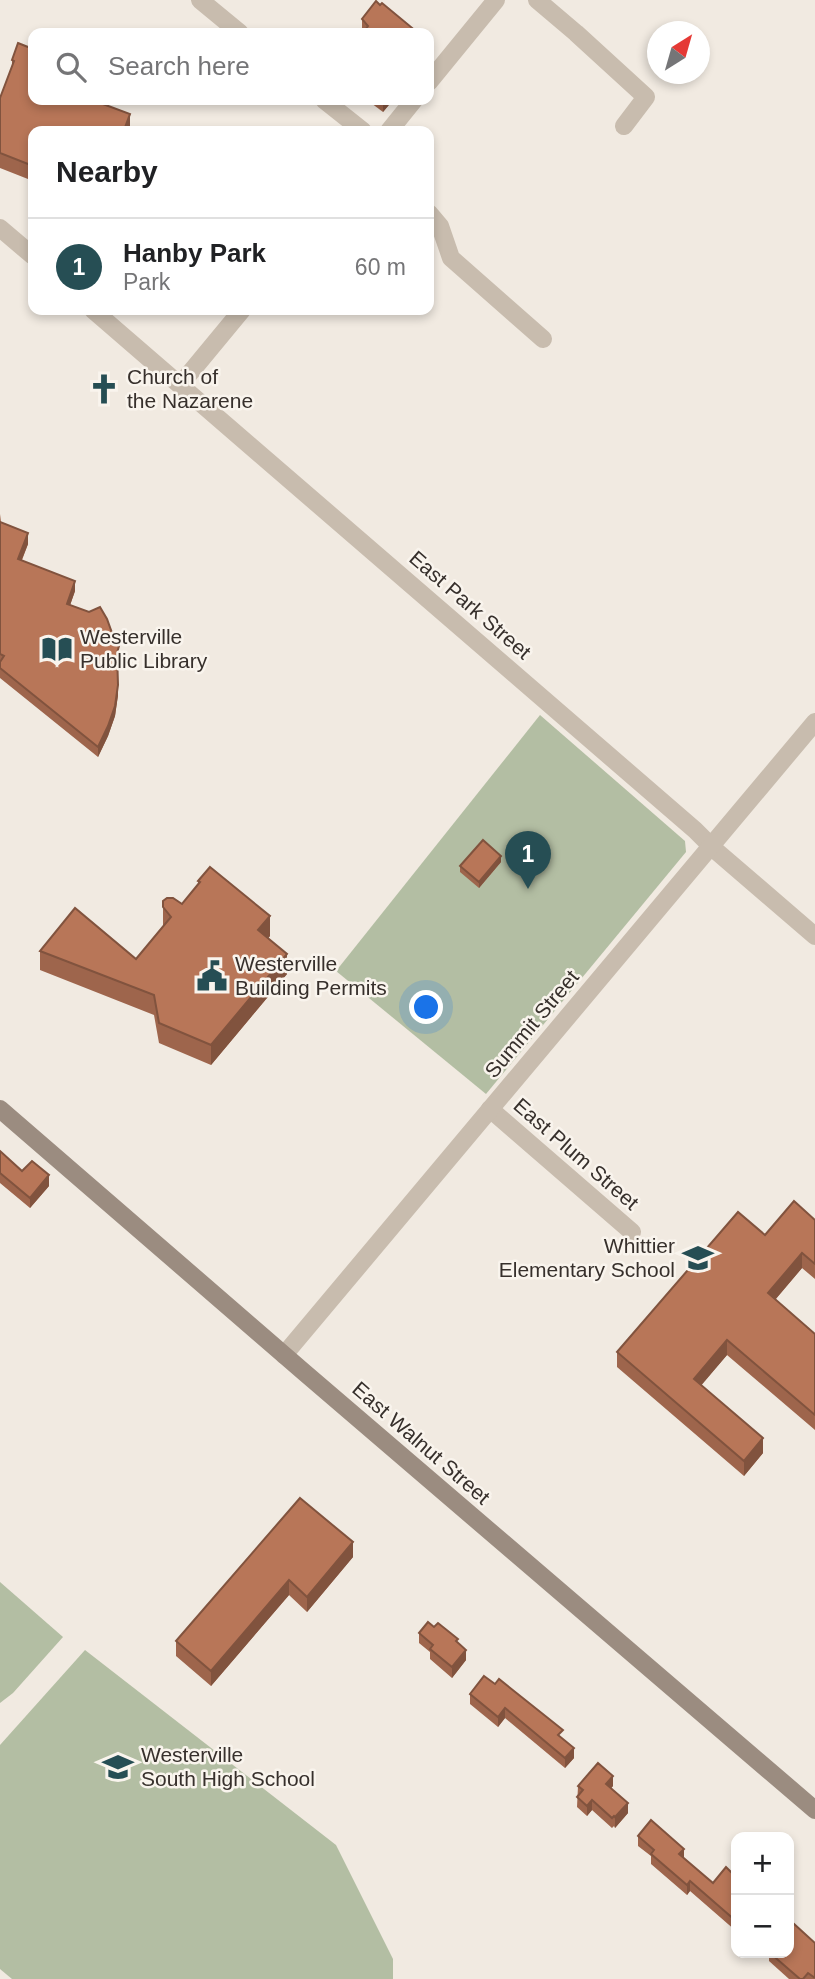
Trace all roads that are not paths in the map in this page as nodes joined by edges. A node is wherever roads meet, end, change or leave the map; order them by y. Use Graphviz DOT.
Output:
graph roads {
  1 [pos="200,0"];
  2 [pos="496,0"];
  3 [pos="537,0"];
  4 [pos="234,28"];
  5 [pos="434,76"];
  6 [pos="330,105"];
  7 [pos="410,105"];
  8 [pos="357,126"];
  9 [pos="393,126"];
  10 [pos="624,126"];
  11 [pos="434,219"];
  12 [pos="0,228"];
  13 [pos="28,252"];
  14 [pos="99,315"];
  15 [pos="238,315"];
  16 [pos="543,339"];
  17 [pos="180,385"];
  18 [pos="815,722"];
  19 [pos="711,845"];
  20 [pos="815,936"];
  21 [pos="0,1109"];
  22 [pos="491,1109"];
  23 [pos="632,1232"];
  24 [pos="284,1354"];
  25 [pos="815,1810"];
  1 -- 4 [label="street"];
  2 -- 5 [label="street"];
  3 -- 10 [label="street"];
  6 -- 8 [label="street"];
  7 -- 9 [label="street"];
  11 -- 16 [label="street"];
  12 -- 13 [label="street"];
  14 -- 17 [label="street, East Park Street"];
  15 -- 17 [label="street"];
  17 -- 19 [label="street, East Park Street"];
  18 -- 19 [label="street, Summit Street"];
  19 -- 20 [label="street, East Park Street"];
  19 -- 22 [label="street, Summit Street"];
  21 -- 24 [label="main road, East Walnut Street"];
  22 -- 23 [label="street, East Plum Street"];
  22 -- 24 [label="street, Summit Street"];
  24 -- 25 [label="main road, East Walnut Street"];
}
